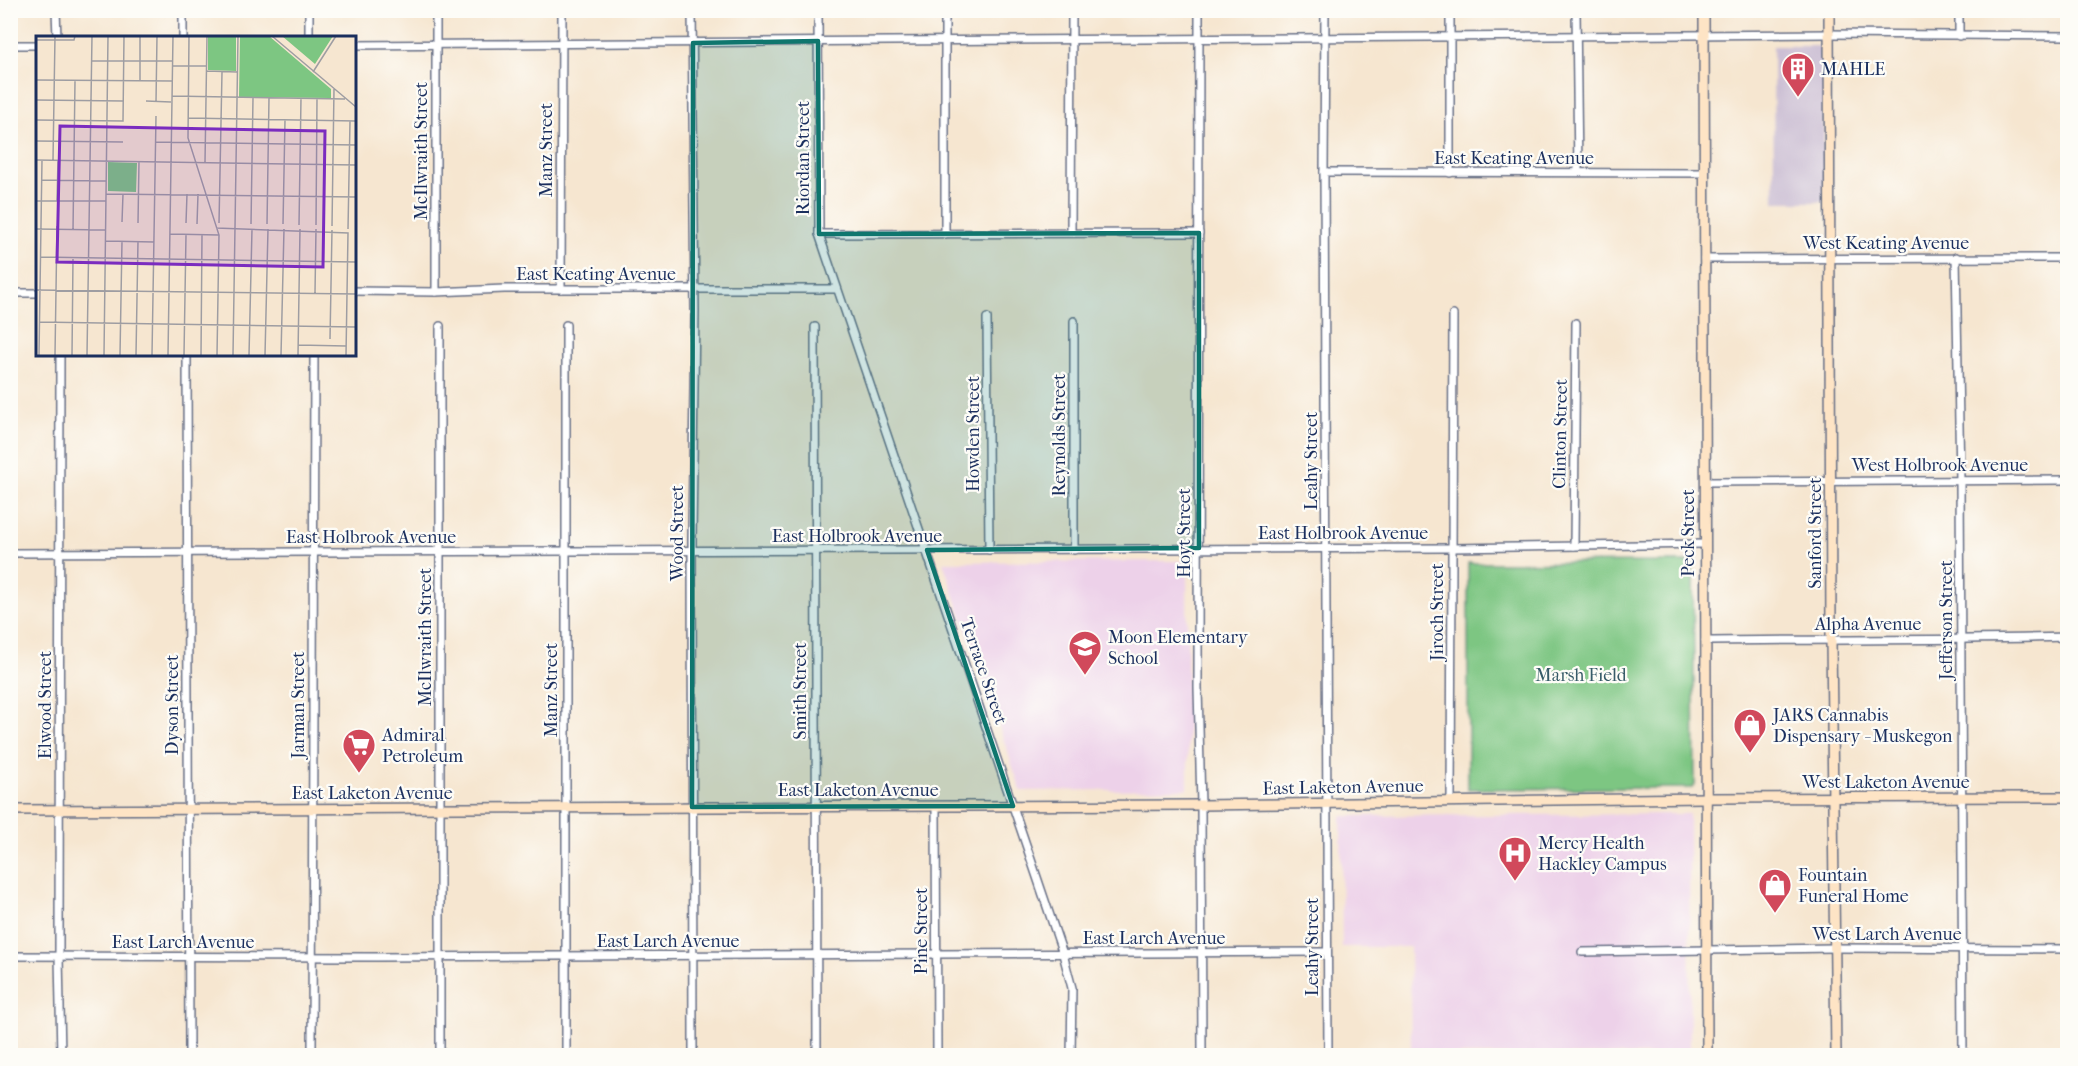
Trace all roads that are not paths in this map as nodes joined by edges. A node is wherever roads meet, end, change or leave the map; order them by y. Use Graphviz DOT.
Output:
graph roads {
  1 [pos="57,10"];
  2 [pos="183,10"];
  3 [pos="309,10"];
  4 [pos="436,10"];
  5 [pos="562,10"];
  6 [pos="692,10"];
  7 [pos="818,10"];
  8 [pos="945,10"];
  9 [pos="1072,10"];
  10 [pos="1199,10"];
  11 [pos="1325,10"];
  12 [pos="1450,10"];
  13 [pos="1576,10"];
  14 [pos="1704,10"];
  15 [pos="1829,10"];
  16 [pos="1959,10"];
  17 [pos="1829,34"];
  18 [pos="1576,35"];
  19 [pos="1704,35"];
  20 [pos="57,36"];
  21 [pos="183,36"];
  22 [pos="309,36"];
  23 [pos="1959,36"];
  24 [pos="2067,36"];
  25 [pos="1450,37"];
  26 [pos="1325,39"];
  27 [pos="1072,40"];
  28 [pos="1199,40"];
  29 [pos="818,41"];
  30 [pos="945,41"];
  31 [pos="693,43"];
  32 [pos="562,44"];
  33 [pos="10,45"];
  34 [pos="36,45"];
  35 [pos="356,45"];
  36 [pos="436,45"];
  37 [pos="1324,172"];
  38 [pos="1578,172"];
  39 [pos="1449,173"];
  40 [pos="1704,173"];
  41 [pos="1071,233"];
  42 [pos="1199,233"];
  43 [pos="819,234"];
  44 [pos="945,234"];
  45 [pos="1956,257"];
  46 [pos="1831,258"];
  47 [pos="2067,258"];
  48 [pos="1704,259"];
  49 [pos="561,289"];
  50 [pos="694,289"];
  51 [pos="837,289"];
  52 [pos="356,291"];
  53 [pos="436,292"];
  54 [pos="10,293"];
  55 [pos="36,293"];
  56 [pos="842,302"];
  57 [pos="1453,315"];
  58 [pos="987,318"];
  59 [pos="1074,321"];
  60 [pos="1576,323"];
  61 [pos="566,325"];
  62 [pos="440,326"];
  63 [pos="815,327"];
  64 [pos="60,356"];
  65 [pos="187,356"];
  66 [pos="314,356"];
  67 [pos="1831,480"];
  68 [pos="1960,480"];
  69 [pos="2067,480"];
  70 [pos="1705,482"];
  71 [pos="1704,544"];
  72 [pos="1574,546"];
  73 [pos="1199,548"];
  74 [pos="1326,548"];
  75 [pos="1452,548"];
  76 [pos="816,550"];
  77 [pos="927,550"];
  78 [pos="989,550"];
  79 [pos="1074,550"];
  80 [pos="692,551"];
  81 [pos="314,552"];
  82 [pos="440,552"];
  83 [pos="566,552"];
  84 [pos="10,553"];
  85 [pos="60,553"];
  86 [pos="187,553"];
  87 [pos="2067,638"];
  88 [pos="1832,639"];
  89 [pos="1961,640"];
  90 [pos="1705,641"];
  91 [pos="2067,797"];
  92 [pos="1705,798"];
  93 [pos="1961,798"];
  94 [pos="1833,799"];
  95 [pos="1451,802"];
  96 [pos="1326,803"];
  97 [pos="1201,805"];
  98 [pos="936,806"];
  99 [pos="1013,806"];
  100 [pos="692,807"];
  101 [pos="816,807"];
  102 [pos="187,809"];
  103 [pos="440,809"];
  104 [pos="566,809"];
  105 [pos="10,810"];
  106 [pos="60,810"];
  107 [pos="313,810"];
  108 [pos="1834,948"];
  109 [pos="1706,950"];
  110 [pos="1963,950"];
  111 [pos="2067,950"];
  112 [pos="1327,952"];
  113 [pos="1582,952"];
  114 [pos="1201,953"];
  115 [pos="1063,954"];
  116 [pos="936,955"];
  117 [pos="10,956"];
  118 [pos="59,956"];
  119 [pos="693,956"];
  120 [pos="817,956"];
  121 [pos="188,957"];
  122 [pos="313,957"];
  123 [pos="440,957"];
  124 [pos="567,957"];
  125 [pos="61,1056"];
  126 [pos="189,1056"];
  127 [pos="312,1056"];
  128 [pos="440,1056"];
  129 [pos="566,1056"];
  130 [pos="693,1056"];
  131 [pos="817,1056"];
  132 [pos="937,1056"];
  133 [pos="1071,1056"];
  134 [pos="1202,1056"];
  135 [pos="1328,1056"];
  136 [pos="1707,1056"];
  137 [pos="1836,1056"];
  138 [pos="1963,1056"];
  1 -- 20 [label="street"];
  2 -- 21 [label="street"];
  3 -- 22 [label="street"];
  4 -- 36 [label="street, McIlwraith Street"];
  5 -- 32 [label="street, Manz Street"];
  6 -- 31 [label="street, Wood Street"];
  7 -- 29 [label="street, Riordan Street"];
  8 -- 30 [label="street"];
  9 -- 27 [label="street"];
  10 -- 28 [label="street, Hoyt Street"];
  11 -- 26 [label="street, Leahy Street"];
  12 -- 25 [label="street"];
  13 -- 18 [label="street"];
  14 -- 19 [label="street, Peck Street"];
  15 -- 17 [label="street, Sanford Street"];
  16 -- 23 [label="street"];
  17 -- 19 [label="street"];
  17 -- 23 [label="street"];
  17 -- 46 [label="street, Sanford Street"];
  18 -- 19 [label="street"];
  18 -- 25 [label="street"];
  18 -- 38 [label="street"];
  19 -- 40 [label="street, Peck Street"];
  23 -- 24 [label="street"];
  25 -- 26 [label="street"];
  25 -- 39 [label="street"];
  26 -- 28 [label="street"];
  26 -- 37 [label="street, Leahy Street"];
  27 -- 28 [label="street"];
  27 -- 30 [label="street"];
  27 -- 41 [label="street"];
  28 -- 42 [label="street, Hoyt Street"];
  29 -- 30 [label="street"];
  29 -- 31 [label="street"];
  29 -- 43 [label="street, Riordan Street"];
  30 -- 44 [label="street"];
  31 -- 32 [label="street"];
  31 -- 50 [label="street, Wood Street"];
  32 -- 36 [label="street"];
  32 -- 49 [label="street, Manz Street"];
  33 -- 34 [label="street"];
  35 -- 36 [label="street"];
  36 -- 53 [label="street, McIlwraith Street"];
  37 -- 39 [label="street, East Keating Avenue"];
  37 -- 74 [label="street, Leahy Street"];
  38 -- 39 [label="street, East Keating Avenue"];
  38 -- 40 [label="street, East Keating Avenue"];
  40 -- 48 [label="street, Peck Street"];
  41 -- 42 [label="street"];
  41 -- 44 [label="street"];
  42 -- 73 [label="street, Hoyt Street"];
  43 -- 44 [label="street"];
  43 -- 51 [label="street, Riordan Street"];
  45 -- 46 [label="street, West Keating Avenue"];
  45 -- 47 [label="street, West Keating Avenue"];
  45 -- 68 [label="street, Jefferson Street"];
  46 -- 48 [label="street, West Keating Avenue"];
  46 -- 67 [label="street, Sanford Street"];
  48 -- 70 [label="street, Peck Street"];
  49 -- 50 [label="street, East Keating Avenue"];
  49 -- 53 [label="street, East Keating Avenue"];
  50 -- 51 [label="street, East Keating Avenue"];
  50 -- 80 [label="street, Wood Street"];
  51 -- 56 [label="street, Riordan Street"];
  52 -- 53 [label="street, East Keating Avenue"];
  54 -- 55 [label="street"];
  56 -- 77 [label="street, Terrace Street"];
  57 -- 75 [label="street, Jiroch Street"];
  58 -- 78 [label="street, Howden Street"];
  59 -- 79 [label="street, Reynolds Street"];
  60 -- 72 [label="street, Clinton Street"];
  61 -- 83 [label="street, Manz Street"];
  62 -- 82 [label="street, McIlwraith Street"];
  63 -- 76 [label="street, Smith Street"];
  64 -- 85 [label="street, Elwood Street"];
  65 -- 86 [label="street, Dyson Street"];
  66 -- 81 [label="street, Jarman Street"];
  67 -- 68 [label="street, West Holbrook Avenue"];
  67 -- 70 [label="street, West Holbrook Avenue"];
  67 -- 88 [label="street, Sanford Street"];
  68 -- 69 [label="street, West Holbrook Avenue"];
  68 -- 89 [label="street, Jefferson Street"];
  70 -- 71 [label="street, Peck Street"];
  71 -- 72 [label="street, East Holbrook Avenue"];
  71 -- 90 [label="street, Peck Street"];
  72 -- 75 [label="street, East Holbrook Avenue"];
  73 -- 74 [label="street, East Holbrook Avenue"];
  73 -- 79 [label="street, East Holbrook Avenue"];
  73 -- 97 [label="street, Hoyt Street"];
  74 -- 75 [label="street, East Holbrook Avenue"];
  74 -- 96 [label="street, Leahy Street"];
  75 -- 95 [label="street, Jiroch Street"];
  76 -- 77 [label="street, East Holbrook Avenue"];
  76 -- 80 [label="street, East Holbrook Avenue"];
  76 -- 101 [label="street, Smith Street"];
  77 -- 78 [label="street, East Holbrook Avenue"];
  77 -- 99 [label="street, Terrace Street"];
  78 -- 79 [label="street, East Holbrook Avenue"];
  80 -- 83 [label="street, East Holbrook Avenue"];
  80 -- 100 [label="street, Wood Street"];
  81 -- 82 [label="street, East Holbrook Avenue"];
  81 -- 86 [label="street, East Holbrook Avenue"];
  81 -- 107 [label="street, Jarman Street"];
  82 -- 83 [label="street, East Holbrook Avenue"];
  82 -- 103 [label="street, McIlwraith Street"];
  83 -- 104 [label="street, Manz Street"];
  84 -- 85 [label="street, East Holbrook Avenue"];
  85 -- 86 [label="street, East Holbrook Avenue"];
  85 -- 106 [label="street, Elwood Street"];
  86 -- 102 [label="street, Dyson Street"];
  87 -- 89 [label="street, Alpha Avenue"];
  88 -- 89 [label="street, Alpha Avenue"];
  88 -- 90 [label="street, Alpha Avenue"];
  88 -- 94 [label="street, Sanford Street"];
  89 -- 93 [label="street, Jefferson Street"];
  90 -- 92 [label="street, Peck Street"];
  91 -- 93 [label="street, West Laketon Avenue"];
  92 -- 94 [label="street, West Laketon Avenue"];
  92 -- 95 [label="street, East Laketon Avenue"];
  92 -- 109 [label="street, Peck Street"];
  93 -- 94 [label="street, West Laketon Avenue"];
  93 -- 110 [label="street, Jefferson Street"];
  94 -- 108 [label="street, Sanford Street"];
  95 -- 96 [label="street, East Laketon Avenue"];
  96 -- 97 [label="street, East Laketon Avenue"];
  96 -- 112 [label="street, Leahy Street"];
  97 -- 99 [label="street, East Laketon Avenue"];
  97 -- 114 [label="street, Hoyt Street"];
  98 -- 99 [label="street, East Laketon Avenue"];
  98 -- 101 [label="street, East Laketon Avenue"];
  98 -- 116 [label="street, Pine Street"];
  99 -- 115 [label="street, Terrace Street"];
  100 -- 101 [label="street, East Laketon Avenue"];
  100 -- 104 [label="street, East Laketon Avenue"];
  100 -- 119 [label="street, Wood Street"];
  101 -- 120 [label="street, Smith Street"];
  102 -- 106 [label="street, East Laketon Avenue"];
  102 -- 107 [label="street, East Laketon Avenue"];
  102 -- 121 [label="street, Dyson Street"];
  103 -- 104 [label="street, East Laketon Avenue"];
  103 -- 107 [label="street, East Laketon Avenue"];
  103 -- 123 [label="street, McIlwraith Street"];
  104 -- 124 [label="street, Manz Street"];
  105 -- 106 [label="street, East Laketon Avenue"];
  106 -- 118 [label="street, Elwood Street"];
  107 -- 122 [label="street, Jarman Street"];
  108 -- 109 [label="street, West Larch Avenue"];
  108 -- 110 [label="street, West Larch Avenue"];
  108 -- 137 [label="street, Sanford Street"];
  109 -- 113 [label="street"];
  109 -- 136 [label="street, Peck Street"];
  110 -- 111 [label="street, West Larch Avenue"];
  110 -- 138 [label="street, Jefferson Street"];
  112 -- 114 [label="street, East Larch Avenue"];
  112 -- 135 [label="street, Leahy Street"];
  114 -- 115 [label="street, East Larch Avenue"];
  114 -- 134 [label="street, Hoyt Street"];
  115 -- 116 [label="street, East Larch Avenue"];
  115 -- 133 [label="street, Terrace Street"];
  116 -- 120 [label="street, East Larch Avenue"];
  116 -- 132 [label="street, Pine Street"];
  117 -- 118 [label="street, East Larch Avenue"];
  118 -- 121 [label="street, East Larch Avenue"];
  118 -- 125 [label="street, Elwood Street"];
  119 -- 120 [label="street, East Larch Avenue"];
  119 -- 124 [label="street, East Larch Avenue"];
  119 -- 130 [label="street, Wood Street"];
  120 -- 131 [label="street, Smith Street"];
  121 -- 122 [label="street, East Larch Avenue"];
  121 -- 126 [label="street, Dyson Street"];
  122 -- 123 [label="street, East Larch Avenue"];
  122 -- 127 [label="street, Jarman Street"];
  123 -- 124 [label="street, East Larch Avenue"];
  123 -- 128 [label="street, McIlwraith Street"];
  124 -- 129 [label="street, Manz Street"];
}
